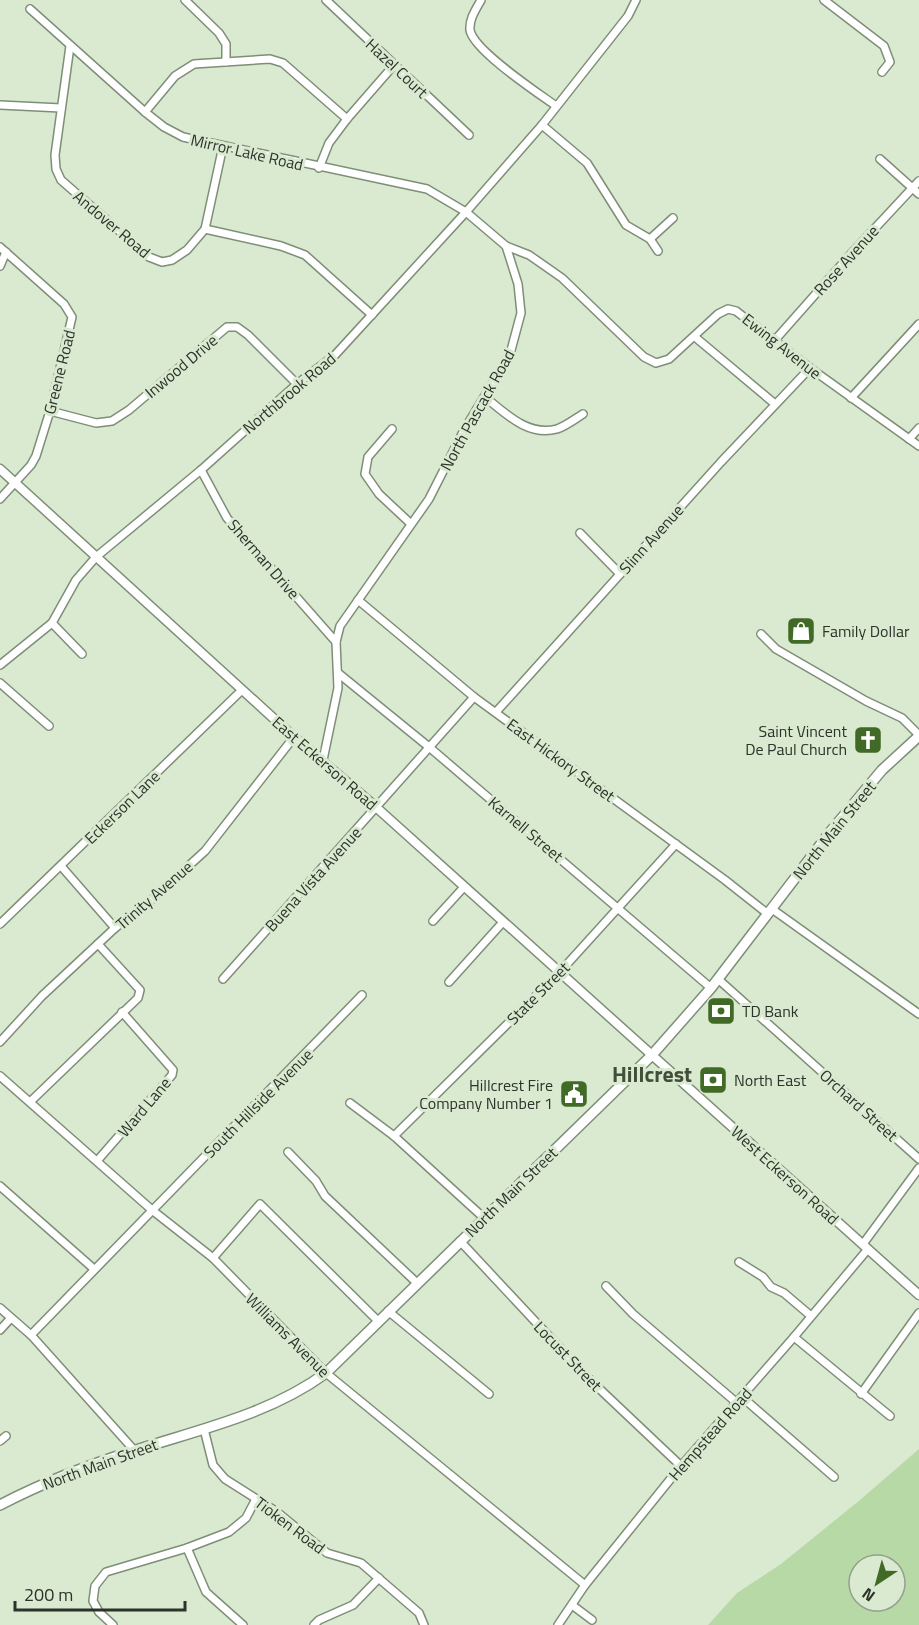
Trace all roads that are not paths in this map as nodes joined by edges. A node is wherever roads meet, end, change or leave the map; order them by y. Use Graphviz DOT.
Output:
graph roads {
  1 [pos="185,0"];
  2 [pos="326,0"];
  3 [pos="481,0"];
  4 [pos="636,0"];
  5 [pos="824,0"];
  6 [pos="30,9"];
  7 [pos="70,46"];
  8 [pos="226,62"];
  9 [pos="394,65"];
  10 [pos="882,72"];
  11 [pos="0,105"];
  12 [pos="556,106"];
  13 [pos="61,108"];
  14 [pos="145,112"];
  15 [pos="347,118"];
  16 [pos="542,125"];
  17 [pos="469,135"];
  18 [pos="223,146"];
  19 [pos="880,159"];
  20 [pos="319,168"];
  21 [pos="919,181"];
  22 [pos="912,188"];
  23 [pos="919,194"];
  24 [pos="466,212"];
  25 [pos="673,218"];
  26 [pos="205,229"];
  27 [pos="650,239"];
  28 [pos="506,246"];
  29 [pos="3,249"];
  30 [pos="658,251"];
  31 [pos="0,266"];
  32 [pos="372,315"];
  33 [pos="919,324"];
  34 [pos="695,337"];
  35 [pos="775,340"];
  36 [pos="810,368"];
  37 [pos="297,384"];
  38 [pos="485,397"];
  39 [pos="851,398"];
  40 [pos="775,404"];
  41 [pos="50,411"];
  42 [pos="583,414"];
  43 [pos="919,428"];
  44 [pos="392,429"];
  45 [pos="909,439"];
  46 [pos="919,446"];
  47 [pos="0,469"];
  48 [pos="201,470"];
  49 [pos="14,483"];
  50 [pos="0,499"];
  51 [pos="410,524"];
  52 [pos="580,533"];
  53 [pos="96,556"];
  54 [pos="620,574"];
  55 [pos="358,600"];
  56 [pos="52,623"];
  57 [pos="761,634"];
  58 [pos="336,642"];
  59 [pos="82,654"];
  60 [pos="0,665"];
  61 [pos="338,673"];
  62 [pos="0,683"];
  63 [pos="242,690"];
  64 [pos="474,697"];
  65 [pos="496,712"];
  66 [pos="49,726"];
  67 [pos="919,736"];
  68 [pos="294,737"];
  69 [pos="429,747"];
  70 [pos="323,760"];
  71 [pos="376,808"];
  72 [pos="676,844"];
  73 [pos="61,866"];
  74 [pos="464,887"];
  75 [pos="618,907"];
  76 [pos="770,912"];
  77 [pos="433,921"];
  78 [pos="503,922"];
  79 [pos="0,924"];
  80 [pos="116,928"];
  81 [pos="98,944"];
  82 [pos="559,973"];
  83 [pos="223,979"];
  84 [pos="718,979"];
  85 [pos="449,982"];
  86 [pos="711,988"];
  87 [pos="362,995"];
  88 [pos="122,1012"];
  89 [pos="919,1014"];
  90 [pos="0,1042"];
  91 [pos="652,1055"];
  92 [pos="0,1076"];
  93 [pos="31,1101"];
  94 [pos="350,1103"];
  95 [pos="394,1136"];
  96 [pos="288,1152"];
  97 [pos="919,1159"];
  98 [pos="97,1161"];
  99 [pos="919,1168"];
  100 [pos="0,1186"];
  101 [pos="152,1210"];
  102 [pos="484,1218"];
  103 [pos="460,1241"];
  104 [pos="865,1246"];
  105 [pos="213,1258"];
  106 [pos="739,1262"];
  107 [pos="94,1269"];
  108 [pos="417,1283"];
  109 [pos="606,1286"];
  110 [pos="919,1295"];
  111 [pos="0,1308"];
  112 [pos="388,1311"];
  113 [pos="919,1313"];
  114 [pos="811,1316"];
  115 [pos="11,1318"];
  116 [pos="378,1321"];
  117 [pos="0,1330"];
  118 [pos="31,1335"];
  119 [pos="794,1337"];
  120 [pos="326,1373"];
  121 [pos="489,1394"];
  122 [pos="861,1394"];
  123 [pos="742,1397"];
  124 [pos="737,1403"];
  125 [pos="890,1416"];
  126 [pos="204,1429"];
  127 [pos="134,1450"];
  128 [pos="681,1466"];
  129 [pos="834,1477"];
  130 [pos="256,1499"];
  131 [pos="0,1505"];
  132 [pos="186,1548"];
  133 [pos="380,1578"];
  134 [pos="585,1585"];
  135 [pos="572,1605"];
  136 [pos="592,1620"];
  137 [pos="113,1625"];
  138 [pos="243,1625"];
  139 [pos="314,1625"];
  140 [pos="424,1625"];
  141 [pos="558,1625"];
  1 -- 8 [label="street"];
  2 -- 9 [label="street, Hazel Court"];
  3 -- 12 [label="street"];
  4 -- 12 [label="street"];
  5 -- 10 [label="street"];
  6 -- 7 [label="street, Mirror Lake Road"];
  7 -- 13 [label="street, Andover Road"];
  7 -- 14 [label="street, Mirror Lake Road"];
  8 -- 14 [label="street"];
  8 -- 15 [label="street"];
  9 -- 15 [label="street"];
  9 -- 17 [label="street, Hazel Court"];
  11 -- 13 [label="street"];
  12 -- 16 [label="street"];
  13 -- 26 [label="street, Andover Road"];
  14 -- 18 [label="street, Mirror Lake Road"];
  15 -- 20 [label="street"];
  16 -- 24 [label="street"];
  16 -- 27 [label="street"];
  18 -- 20 [label="street, Mirror Lake Road"];
  18 -- 26 [label="street, Andover Road"];
  19 -- 22 [label="street"];
  20 -- 24 [label="street, Mirror Lake Road"];
  21 -- 22 [label="street, Rose Avenue"];
  22 -- 23 [label="street"];
  22 -- 35 [label="street, Rose Avenue"];
  24 -- 28 [label="street"];
  24 -- 32 [label="street, Northbrook Road"];
  25 -- 27 [label="street"];
  26 -- 32 [label="street"];
  27 -- 30 [label="street"];
  28 -- 34 [label="street, Ewing Avenue"];
  28 -- 38 [label="street, North Pascack Road"];
  29 -- 31 [label="street"];
  29 -- 41 [label="street, Greene Road"];
  32 -- 37 [label="street, Northbrook Road"];
  33 -- 39 [label="street"];
  34 -- 35 [label="street, Ewing Avenue"];
  34 -- 40 [label="street"];
  35 -- 36 [label="street, Ewing Avenue"];
  36 -- 39 [label="street, Ewing Avenue"];
  36 -- 40 [label="street, Slinn Avenue"];
  37 -- 41 [label="street, Inwood Drive"];
  37 -- 48 [label="street, Northbrook Road"];
  38 -- 42 [label="street"];
  38 -- 51 [label="street, North Pascack Road"];
  39 -- 45 [label="street, Ewing Avenue"];
  40 -- 54 [label="street, Slinn Avenue"];
  41 -- 49 [label="street, Greene Road"];
  43 -- 45 [label="street"];
  44 -- 51 [label="street"];
  45 -- 46 [label="street, Ewing Avenue"];
  47 -- 49 [label="street, East Eckerson Road"];
  48 -- 53 [label="street, Northbrook Road"];
  48 -- 58 [label="street, Sherman Drive"];
  49 -- 50 [label="street, Greene Road"];
  49 -- 53 [label="street, East Eckerson Road"];
  51 -- 55 [label="street, North Pascack Road"];
  52 -- 54 [label="street"];
  53 -- 56 [label="street, Northbrook Road"];
  53 -- 63 [label="street, East Eckerson Road"];
  54 -- 65 [label="street, Slinn Avenue"];
  55 -- 58 [label="street, North Pascack Road"];
  55 -- 64 [label="street, East Hickory Street"];
  56 -- 59 [label="street"];
  56 -- 60 [label="street"];
  57 -- 67 [label="street"];
  58 -- 61 [label="street, North Pascack Road"];
  61 -- 69 [label="street, Karnell Street"];
  61 -- 70 [label="street, North Pascack Road"];
  62 -- 66 [label="street"];
  63 -- 68 [label="street, East Eckerson Road"];
  63 -- 73 [label="street, Eckerson Lane"];
  64 -- 65 [label="street, East Hickory Street"];
  64 -- 69 [label="street, Buena Vista Avenue"];
  65 -- 72 [label="street, East Hickory Street"];
  67 -- 76 [label="main road, North Main Street"];
  68 -- 70 [label="street, East Eckerson Road"];
  68 -- 80 [label="street, Trinity Avenue"];
  69 -- 71 [label="street, Buena Vista Avenue"];
  69 -- 75 [label="street, Karnell Street"];
  70 -- 71 [label="street, East Eckerson Road"];
  71 -- 74 [label="street, East Eckerson Road"];
  71 -- 83 [label="street, Buena Vista Avenue"];
  72 -- 75 [label="street, State Street"];
  72 -- 76 [label="street, East Hickory Street"];
  73 -- 79 [label="street, Eckerson Lane"];
  73 -- 80 [label="street"];
  74 -- 77 [label="street"];
  74 -- 78 [label="street, East Eckerson Road"];
  75 -- 82 [label="street, State Street"];
  75 -- 86 [label="street, Karnell Street"];
  76 -- 84 [label="main road, North Main Street"];
  76 -- 89 [label="street, East Hickory Street"];
  78 -- 82 [label="street, East Eckerson Road"];
  78 -- 85 [label="street"];
  80 -- 81 [label="street, Trinity Avenue"];
  81 -- 88 [label="street"];
  81 -- 90 [label="street, Trinity Avenue"];
  82 -- 91 [label="street, East Eckerson Road"];
  82 -- 95 [label="street, State Street"];
  84 -- 86 [label="main road, North Main Street"];
  84 -- 97 [label="street, Orchard Street"];
  86 -- 91 [label="main road, North Main Street"];
  87 -- 101 [label="street, South Hillside Avenue"];
  88 -- 93 [label="street"];
  88 -- 98 [label="street, Ward Lane"];
  91 -- 102 [label="main road, North Main Street"];
  91 -- 104 [label="street, West Eckerson Road"];
  92 -- 93 [label="street, Williams Avenue"];
  93 -- 98 [label="street, Williams Avenue"];
  94 -- 95 [label="street"];
  95 -- 102 [label="street"];
  96 -- 108 [label="street"];
  98 -- 101 [label="street, Williams Avenue"];
  99 -- 104 [label="street, Hempstead Road"];
  100 -- 107 [label="street"];
  101 -- 105 [label="street, Williams Avenue"];
  101 -- 107 [label="street, South Hillside Avenue"];
  102 -- 103 [label="main road, North Main Street"];
  103 -- 108 [label="main road, North Main Street"];
  103 -- 128 [label="street, Locust Street"];
  104 -- 110 [label="street, West Eckerson Road"];
  104 -- 114 [label="street, Hempstead Road"];
  105 -- 116 [label="street"];
  105 -- 120 [label="street, Williams Avenue"];
  106 -- 114 [label="street"];
  107 -- 118 [label="street, South Hillside Avenue"];
  108 -- 112 [label="main road, North Main Street"];
  109 -- 124 [label="street"];
  111 -- 115 [label="street"];
  112 -- 116 [label="main road, North Main Street"];
  112 -- 121 [label="street"];
  113 -- 122 [label="street"];
  114 -- 119 [label="street, Hempstead Road"];
  115 -- 117 [label="street"];
  115 -- 118 [label="street"];
  116 -- 120 [label="main road, North Main Street"];
  118 -- 127 [label="street"];
  119 -- 122 [label="street"];
  119 -- 123 [label="street, Hempstead Road"];
  120 -- 126 [label="main road, North Main Street"];
  120 -- 134 [label="street, Williams Avenue"];
  122 -- 125 [label="street"];
  123 -- 124 [label="street, Hempstead Road"];
  123 -- 129 [label="street"];
  124 -- 128 [label="street, Hempstead Road"];
  126 -- 127 [label="main road, North Main Street"];
  126 -- 130 [label="street, Tioken Road"];
  127 -- 131 [label="main road, North Main Street"];
  128 -- 134 [label="street, Hempstead Road"];
  130 -- 132 [label="street"];
  130 -- 133 [label="street, Tioken Road"];
  132 -- 137 [label="street"];
  132 -- 138 [label="street"];
  133 -- 139 [label="street"];
  133 -- 140 [label="street, Tioken Road"];
  134 -- 135 [label="street, Hempstead Road"];
  135 -- 136 [label="street"];
  135 -- 141 [label="street, Hempstead Road"];
}
